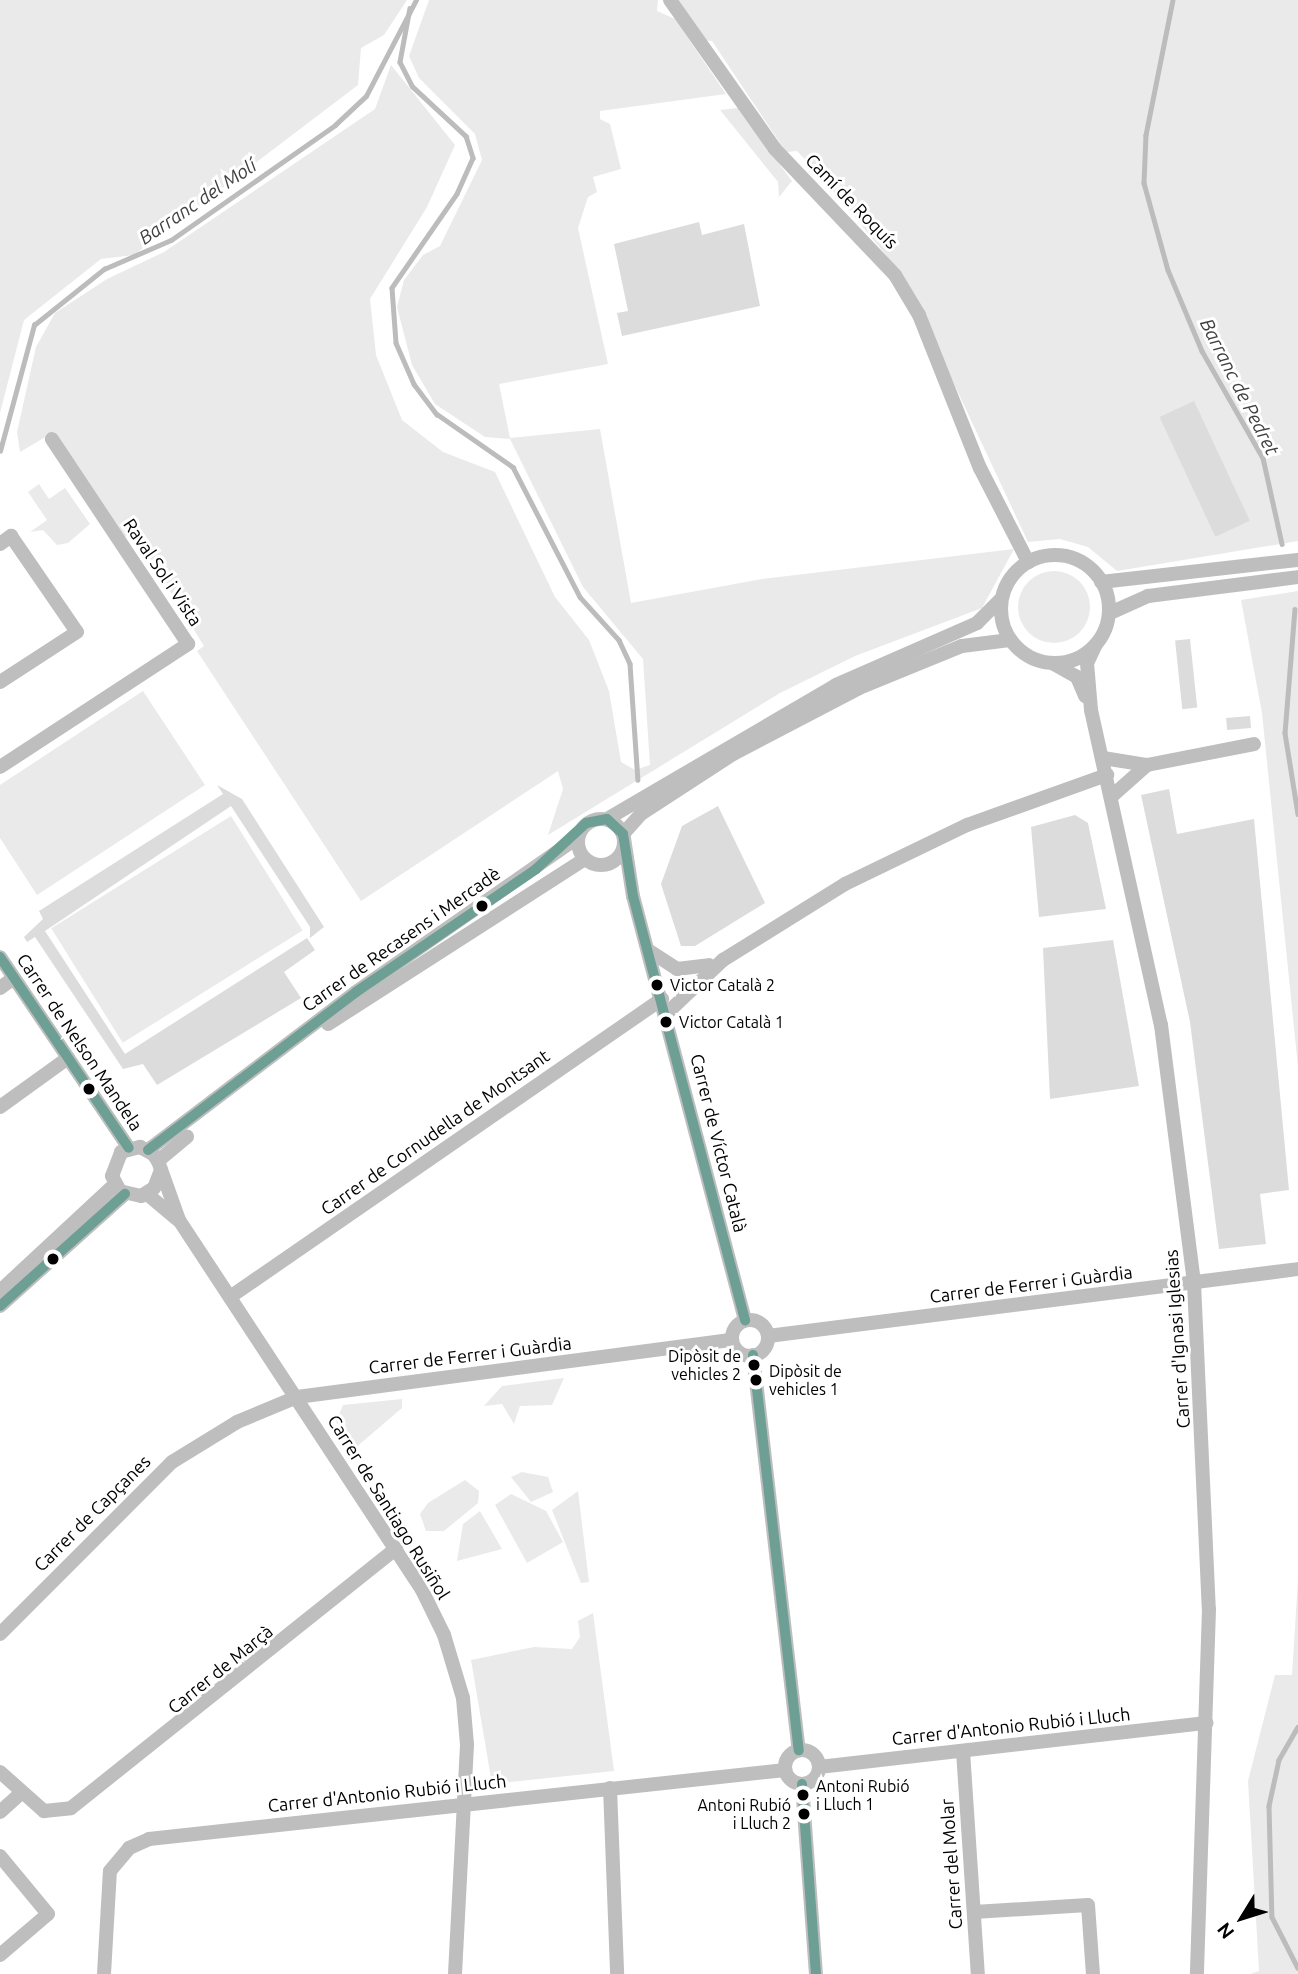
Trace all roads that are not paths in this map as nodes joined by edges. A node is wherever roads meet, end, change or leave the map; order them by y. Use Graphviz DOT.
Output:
graph roads {
  1 [pos="670,0"];
  2 [pos="52,439"];
  3 [pos="0,544"];
  4 [pos="1298,560"];
  5 [pos="1028,562"];
  6 [pos="1298,577"];
  7 [pos="1101,582"];
  8 [pos="1001,599"];
  9 [pos="1110,612"];
  10 [pos="1010,640"];
  11 [pos="1096,644"];
  12 [pos="1049,663"];
  13 [pos="0,682"];
  14 [pos="1091,710"];
  15 [pos="1254,744"];
  16 [pos="1103,758"];
  17 [pos="1147,765"];
  18 [pos="0,767"];
  19 [pos="1107,775"];
  20 [pos="1112,796"];
  21 [pos="607,819"];
  22 [pos="624,836"];
  23 [pos="578,837"];
  24 [pos="585,859"];
  25 [pos="611,863"];
  26 [pos="633,896"];
  27 [pos="648,950"];
  28 [pos="0,957"];
  29 [pos="723,960"];
  30 [pos="14,978"];
  31 [pos="0,988"];
  32 [pos="662,999"];
  33 [pos="666,1014"];
  34 [pos="68,1058"];
  35 [pos="0,1107"];
  36 [pos="129,1148"];
  37 [pos="156,1161"];
  38 [pos="120,1189"];
  39 [pos="147,1194"];
  40 [pos="179,1220"];
  41 [pos="1298,1269"];
  42 [pos="1194,1283"];
  43 [pos="0,1291"];
  44 [pos="230,1297"];
  45 [pos="0,1306"];
  46 [pos="745,1320"];
  47 [pos="768,1336"];
  48 [pos="732,1340"];
  49 [pos="753,1356"];
  50 [pos="297,1397"];
  51 [pos="396,1549"];
  52 [pos="0,1634"];
  53 [pos="1207,1723"];
  54 [pos="799,1750"];
  55 [pos="963,1751"];
  56 [pos="819,1767"];
  57 [pos="785,1770"];
  58 [pos="0,1772"];
  59 [pos="802,1784"];
  60 [pos="610,1788"];
  61 [pos="21,1793"];
  62 [pos="468,1806"];
  63 [pos="0,1812"];
  64 [pos="0,1856"];
  65 [pos="974,1912"];
  66 [pos="0,1955"];
  67 [pos="104,1974"];
  68 [pos="455,1974"];
  69 [pos="617,1974"];
  70 [pos="816,1974"];
  71 [pos="978,1974"];
  72 [pos="1093,1974"];
  73 [pos="1196,1974"];
  1 -- 5 [label="street, Camí de Roquís"];
  2 -- 18 [label="street, Raval Sol i Vista"];
  3 -- 13 [label="street"];
  4 -- 7 [label="street"];
  5 -- 7 [label="street"];
  5 -- 8 [label="street"];
  6 -- 9 [label="street"];
  7 -- 9 [label="street"];
  8 -- 10 [label="street"];
  8 -- 21 [label="street"];
  9 -- 11 [label="street"];
  10 -- 12 [label="street"];
  10 -- 22 [label="street"];
  11 -- 12 [label="street"];
  11 -- 14 [label="street, Carrer d'Ignasi Iglesias"];
  12 -- 14 [label="street, Carrer d'Ignasi Iglesias"];
  14 -- 16 [label="street, Carrer d'Ignasi Iglesias"];
  15 -- 17 [label="street"];
  16 -- 17 [label="street"];
  16 -- 19 [label="street, Carrer d'Ignasi Iglesias"];
  17 -- 20 [label="street"];
  19 -- 20 [label="street, Carrer d'Ignasi Iglesias"];
  19 -- 29 [label="street"];
  20 -- 42 [label="street, Carrer d'Ignasi Iglesias"];
  21 -- 22 [label="street"];
  21 -- 23 [label="street"];
  22 -- 25 [label="street"];
  22 -- 26 [label="street, Carrer de Víctor Català"];
  23 -- 24 [label="street"];
  23 -- 37 [label="street, Carrer de Recasens i Mercadè"];
  24 -- 25 [label="street"];
  24 -- 37 [label="street, Carrer de Recasens i Mercadè"];
  25 -- 26 [label="street, Carrer de Víctor Català"];
  26 -- 27 [label="street, Carrer de Víctor Català"];
  27 -- 29 [label="street"];
  27 -- 32 [label="street, Carrer de Víctor Català"];
  28 -- 30 [label="street, Carrer de Nelson Mandela"];
  29 -- 33 [label="street"];
  30 -- 31 [label="street"];
  30 -- 34 [label="street, Carrer de Nelson Mandela"];
  32 -- 33 [label="street, Carrer de Víctor Català"];
  32 -- 44 [label="street, Carrer de Cornudella de Montsant"];
  33 -- 46 [label="street, Carrer de Víctor Català"];
  34 -- 35 [label="street"];
  34 -- 36 [label="street, Carrer de Nelson Mandela"];
  36 -- 37 [label="street"];
  36 -- 38 [label="street"];
  37 -- 39 [label="street"];
  37 -- 40 [label="street, Carrer de Santiago Rusiñol"];
  38 -- 39 [label="street"];
  38 -- 43 [label="street"];
  38 -- 45 [label="street"];
  39 -- 40 [label="street, Carrer de Santiago Rusiñol"];
  40 -- 44 [label="street, Carrer de Santiago Rusiñol"];
  41 -- 42 [label="street, Carrer de Ferrer i Guàrdia"];
  42 -- 47 [label="street, Carrer de Ferrer i Guàrdia"];
  42 -- 53 [label="street, Carrer d'Ignasi Iglesias"];
  44 -- 50 [label="street, Carrer de Santiago Rusiñol"];
  46 -- 47 [label="street"];
  46 -- 48 [label="street"];
  47 -- 49 [label="street"];
  48 -- 49 [label="street"];
  48 -- 50 [label="street, Carrer de Ferrer i Guàrdia"];
  49 -- 54 [label="street"];
  50 -- 51 [label="street, Carrer de Santiago Rusiñol"];
  50 -- 52 [label="street, Carrer de Capçanes"];
  51 -- 61 [label="street, Carrer de Marçà"];
  51 -- 62 [label="street, Carrer de Santiago Rusiñol"];
  53 -- 55 [label="street, Carrer d'Antonio Rubió i Lluch"];
  53 -- 73 [label="street, Carrer d'Ignasi Iglesias"];
  54 -- 56 [label="street"];
  54 -- 57 [label="street"];
  55 -- 56 [label="street, Carrer d'Antonio Rubió i Lluch"];
  55 -- 65 [label="street, Carrer del Molar"];
  56 -- 59 [label="street"];
  57 -- 59 [label="street"];
  57 -- 60 [label="street, Carrer d'Antonio Rubió i Lluch"];
  58 -- 61 [label="street"];
  59 -- 70 [label="street"];
  60 -- 62 [label="street, Carrer d'Antonio Rubió i Lluch"];
  60 -- 69 [label="street"];
  61 -- 63 [label="street"];
  62 -- 67 [label="street, Carrer d'Antonio Rubió i Lluch"];
  62 -- 68 [label="street, Carrer de Santiago Rusiñol"];
  64 -- 66 [label="street"];
  65 -- 71 [label="street, Carrer del Molar"];
  65 -- 72 [label="street"];
}
